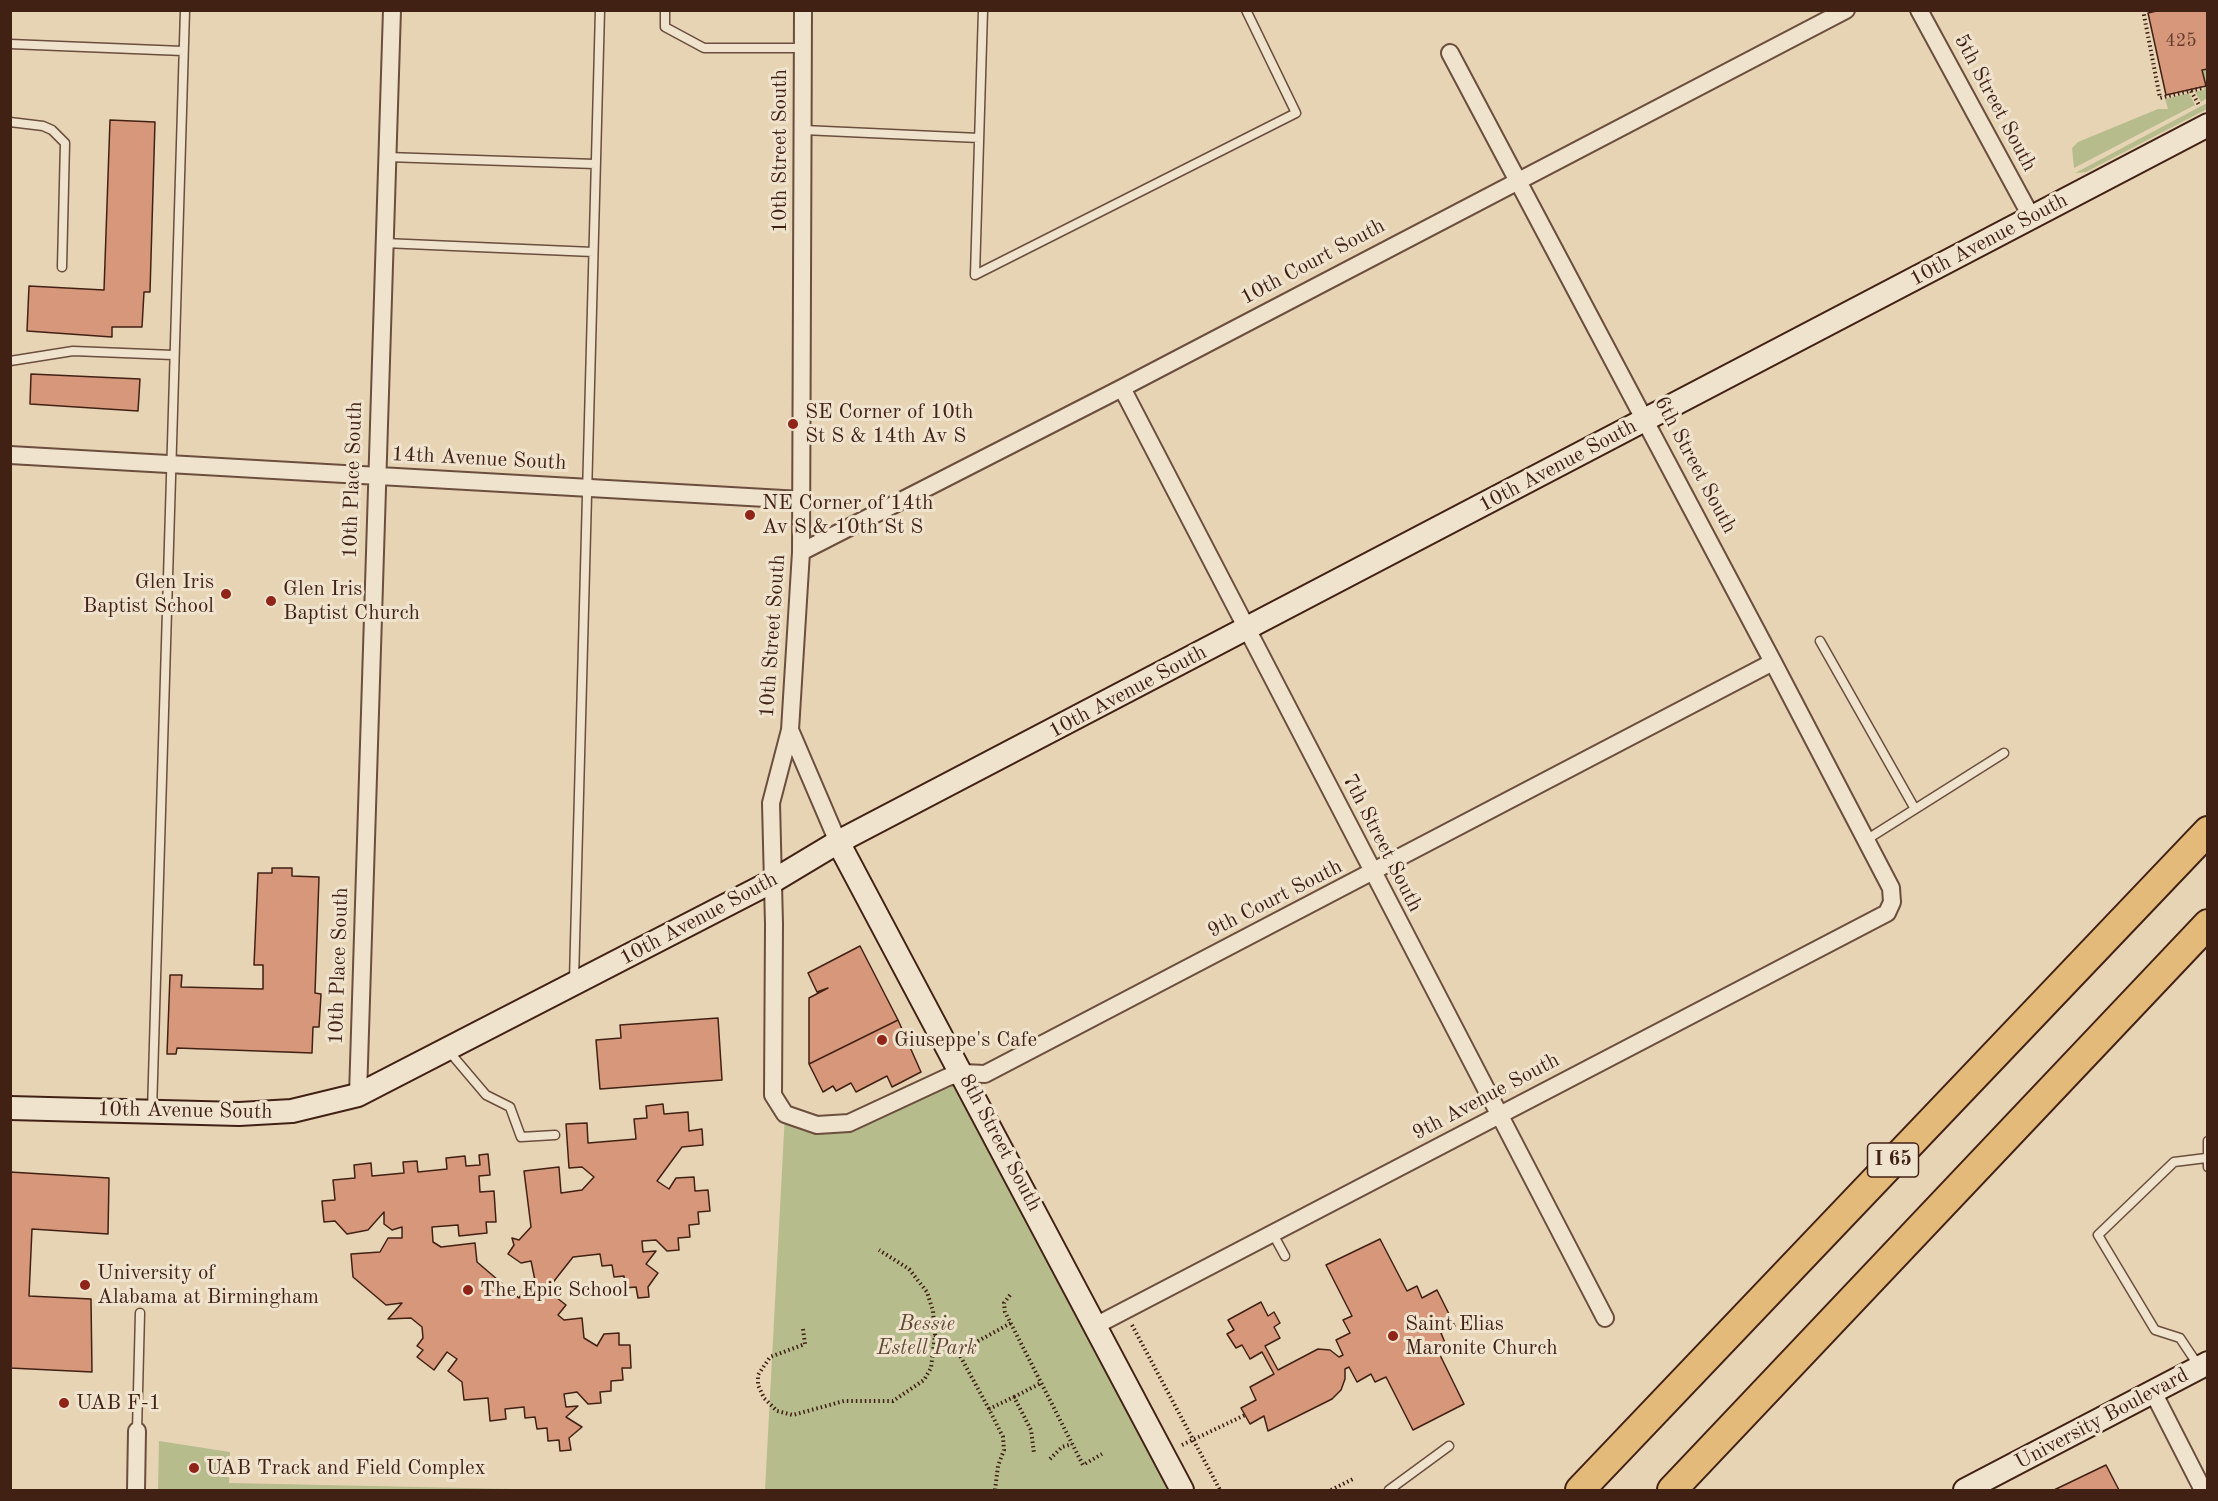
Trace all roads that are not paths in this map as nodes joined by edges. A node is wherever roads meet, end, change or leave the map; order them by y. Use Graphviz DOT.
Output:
graph roads {
  1 [pos="185,10"];
  2 [pos="392,10"];
  3 [pos="600,10"];
  4 [pos="665,10"];
  5 [pos="803,10"];
  6 [pos="983,10"];
  7 [pos="1246,10"];
  8 [pos="1846,10"];
  9 [pos="1919,10"];
  10 [pos="10,44"];
  11 [pos="803,48"];
  12 [pos="183,51"];
  13 [pos="1450,53"];
  14 [pos="2203,115"];
  15 [pos="10,122"];
  16 [pos="803,130"];
  17 [pos="979,138"];
  18 [pos="387,157"];
  19 [pos="595,164"];
  20 [pos="1519,180"];
  21 [pos="2032,218"];
  22 [pos="384,243"];
  23 [pos="593,252"];
  24 [pos="62,267"];
  25 [pos="173,354"];
  26 [pos="10,361"];
  27 [pos="1122,388"];
  28 [pos="1644,420"];
  29 [pos="10,455"];
  30 [pos="169,465"];
  31 [pos="376,476"];
  32 [pos="585,488"];
  33 [pos="801,500"];
  34 [pos="801,552"];
  35 [pos="1246,630"];
  36 [pos="1820,641"];
  37 [pos="1773,662"];
  38 [pos="790,730"];
  39 [pos="2004,753"];
  40 [pos="1915,809"];
  41 [pos="2208,831"];
  42 [pos="1866,840"];
  43 [pos="838,842"];
  44 [pos="1372,873"];
  45 [pos="773,881"];
  46 [pos="1892,902"];
  47 [pos="2208,924"];
  48 [pos="574,984"];
  49 [pos="447,1049"];
  50 [pos="963,1073"];
  51 [pos="357,1095"];
  52 [pos="10,1108"];
  53 [pos="152,1111"];
  54 [pos="785,1114"];
  55 [pos="1499,1116"];
  56 [pos="555,1135"];
  57 [pos="2208,1141"];
  58 [pos="2206,1158"];
  59 [pos="2208,1167"];
  60 [pos="1273,1234"];
  61 [pos="1285,1256"];
  62 [pos="140,1313"];
  63 [pos="1605,1318"];
  64 [pos="1095,1326"];
  65 [pos="2204,1365"];
  66 [pos="2153,1392"];
  67 [pos="137,1431"];
  68 [pos="1449,1446"];
  69 [pos="1673,1489"];
  70 [pos="136,1491"];
  71 [pos="1182,1491"];
  72 [pos="1389,1491"];
  73 [pos="1580,1491"];
  74 [pos="1965,1491"];
  75 [pos="2203,1491"];
  1 -- 12 [label="lane"];
  2 -- 18 [label="street, 10th Place South"];
  3 -- 19 [label="lane"];
  4 -- 11 [label="lane"];
  5 -- 11 [label="street, 10th Street South"];
  6 -- 17 [label="lane"];
  7 -- 17 [label="lane"];
  8 -- 20 [label="street, 10th Court South"];
  9 -- 21 [label="street, 5th Street South"];
  10 -- 12 [label="lane"];
  11 -- 16 [label="street, 10th Street South"];
  12 -- 25 [label="lane"];
  13 -- 20 [label="street, 6th Street South"];
  14 -- 21 [label="street, 10th Avenue South"];
  15 -- 24 [label="lane"];
  16 -- 17 [label="lane"];
  16 -- 33 [label="street, 10th Street South"];
  18 -- 19 [label="lane"];
  18 -- 22 [label="street, 10th Place South"];
  19 -- 23 [label="lane"];
  20 -- 27 [label="street, 10th Court South"];
  20 -- 28 [label="street, 6th Street South"];
  21 -- 28 [label="street, 10th Avenue South"];
  22 -- 23 [label="lane"];
  22 -- 31 [label="street, 10th Place South"];
  23 -- 32 [label="lane"];
  25 -- 26 [label="lane"];
  25 -- 30 [label="lane"];
  27 -- 34 [label="street, 10th Court South"];
  27 -- 35 [label="street, 7th Street South"];
  28 -- 35 [label="street, 10th Avenue South"];
  28 -- 37 [label="street, 6th Street South"];
  29 -- 30 [label="street, 14th Avenue South"];
  30 -- 31 [label="street, 14th Avenue South"];
  30 -- 53 [label="lane"];
  31 -- 32 [label="street, 14th Avenue South"];
  31 -- 51 [label="street, 10th Place South"];
  32 -- 33 [label="street, 14th Avenue South"];
  32 -- 48 [label="lane"];
  33 -- 34 [label="street, 10th Street South"];
  34 -- 38 [label="street, 10th Street South"];
  35 -- 43 [label="street, 10th Avenue South"];
  35 -- 44 [label="street, 7th Street South"];
  36 -- 40 [label="lane"];
  37 -- 42 [label="street, 6th Street South"];
  37 -- 44 [label="street, 9th Court South"];
  38 -- 43 [label="street, 8th Street South"];
  38 -- 45 [label="street, 10th Street South"];
  39 -- 40 [label="lane"];
  40 -- 42 [label="lane"];
  41 -- 73 [label="highway, I 65"];
  42 -- 46 [label="street, 6th Street South"];
  43 -- 45 [label="street, 10th Avenue South"];
  43 -- 50 [label="street, 8th Street South"];
  44 -- 50 [label="street, 9th Court South"];
  44 -- 55 [label="street, 7th Street South"];
  45 -- 48 [label="street, 10th Avenue South"];
  45 -- 54 [label="street, 10th Street South"];
  46 -- 55 [label="street, 9th Avenue South"];
  47 -- 69 [label="highway"];
  48 -- 49 [label="street, 10th Avenue South"];
  49 -- 51 [label="street, 10th Avenue South"];
  49 -- 56 [label="lane"];
  50 -- 54 [label="street, 9th Court South"];
  50 -- 64 [label="street, 8th Street South"];
  51 -- 53 [label="street, 10th Avenue South"];
  52 -- 53 [label="street, 10th Avenue South"];
  55 -- 60 [label="street, 9th Avenue South"];
  55 -- 63 [label="street, 7th Street South"];
  57 -- 58 [label="lane"];
  58 -- 59 [label="lane"];
  58 -- 65 [label="lane"];
  60 -- 61 [label="lane"];
  60 -- 64 [label="street, 9th Avenue South"];
  62 -- 67 [label="lane"];
  64 -- 71 [label="street, 8th Street South"];
  65 -- 66 [label="street, University Boulevard"];
  66 -- 74 [label="street, University Boulevard"];
  66 -- 75 [label="street"];
  67 -- 70 [label="street"];
  68 -- 72 [label="lane"];
}
